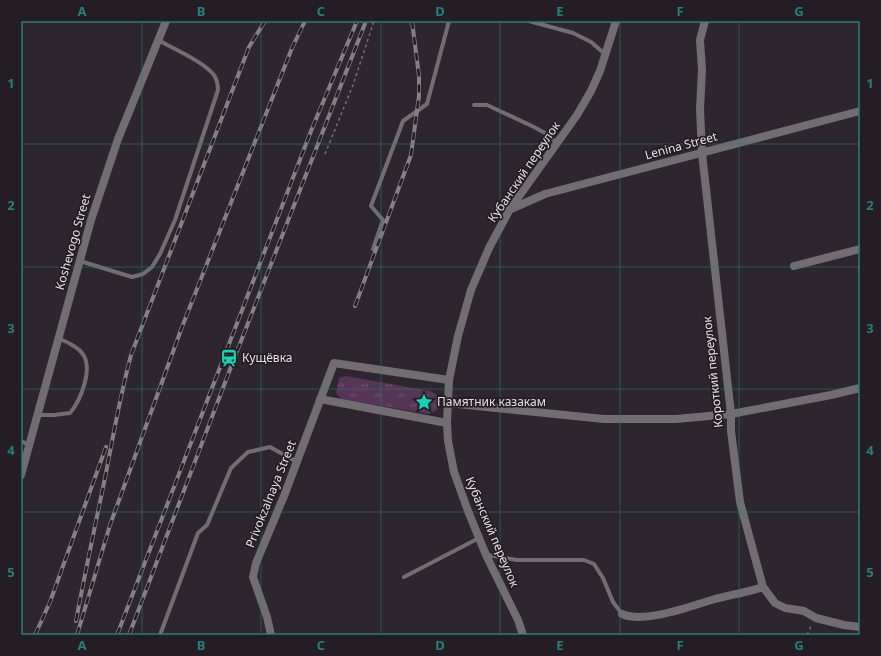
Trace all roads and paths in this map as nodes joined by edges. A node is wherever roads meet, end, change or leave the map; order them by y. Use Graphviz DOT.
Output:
graph roads {
  1 [pos="166,21"];
  2 [pos="374,21"];
  3 [pos="449,21"];
  4 [pos="528,21"];
  5 [pos="616,21"];
  6 [pos="705,21"];
  7 [pos="158,40"];
  8 [pos="606,54"];
  9 [pos="474,105"];
  10 [pos="860,111"];
  11 [pos="557,143"];
  12 [pos="702,152"];
  13 [pos="325,154"];
  14 [pos="510,209"];
  15 [pos="373,249"];
  16 [pos="860,249"];
  17 [pos="80,261"];
  18 [pos="794,266"];
  19 [pos="58,338"];
  20 [pos="449,380"];
  21 [pos="860,388"];
  22 [pos="320,399"];
  23 [pos="448,403"];
  24 [pos="731,414"];
  25 [pos="37,415"];
  26 [pos="447,423"];
  27 [pos="21,441"];
  28 [pos="29,445"];
  29 [pos="297,462"];
  30 [pos="21,475"];
  31 [pos="479,538"];
  32 [pos="486,554"];
  33 [pos="404,577"];
  34 [pos="763,587"];
  35 [pos="622,614"];
  36 [pos="816,618"];
  37 [pos="860,627"];
  38 [pos="160,635"];
  39 [pos="271,635"];
  40 [pos="523,635"];
  41 [pos="807,635"];
  1 -- 7 [label="street, Koshevogo Street"];
  2 -- 13 [label="path"];
  3 -- 15 [label="lane"];
  4 -- 8 [label="lane"];
  5 -- 8 [label="street, Кубанский переулок"];
  6 -- 12 [label="street, Короткий переулок"];
  7 -- 17 [label="street, Koshevogo Street"];
  7 -- 17 [label="lane"];
  8 -- 11 [label="street, Кубанский переулок"];
  9 -- 11 [label="lane"];
  10 -- 12 [label="street, Lenina Street"];
  11 -- 14 [label="street, Кубанский переулок"];
  12 -- 14 [label="street, Lenina Street"];
  12 -- 24 [label="street, Короткий переулок"];
  14 -- 20 [label="street, Кубанский переулок"];
  16 -- 18 [label="street"];
  17 -- 19 [label="street, Koshevogo Street"];
  19 -- 25 [label="street, Koshevogo Street"];
  19 -- 25 [label="lane"];
  20 -- 22 [label="street, Privokzalnaya Street"];
  20 -- 23 [label="street, Кубанский переулок"];
  21 -- 24 [label="street"];
  22 -- 26 [label="street"];
  22 -- 29 [label="street, Privokzalnaya Street"];
  23 -- 24 [label="street"];
  23 -- 26 [label="street, Кубанский переулок"];
  24 -- 34 [label="street, Короткий переулок"];
  25 -- 28 [label="street, Koshevogo Street"];
  26 -- 31 [label="street, Кубанский переулок"];
  27 -- 28 [label="lane"];
  28 -- 30 [label="street, Koshevogo Street"];
  29 -- 38 [label="lane"];
  29 -- 39 [label="street, Privokzalnaya Street"];
  31 -- 32 [label="street, Кубанский переулок"];
  31 -- 33 [label="lane"];
  32 -- 35 [label="lane"];
  32 -- 40 [label="street, Кубанский переулок"];
  34 -- 35 [label="street"];
  34 -- 36 [label="street, Короткий переулок"];
  36 -- 37 [label="street, Короткий переулок"];
  36 -- 41 [label="path"];
}
